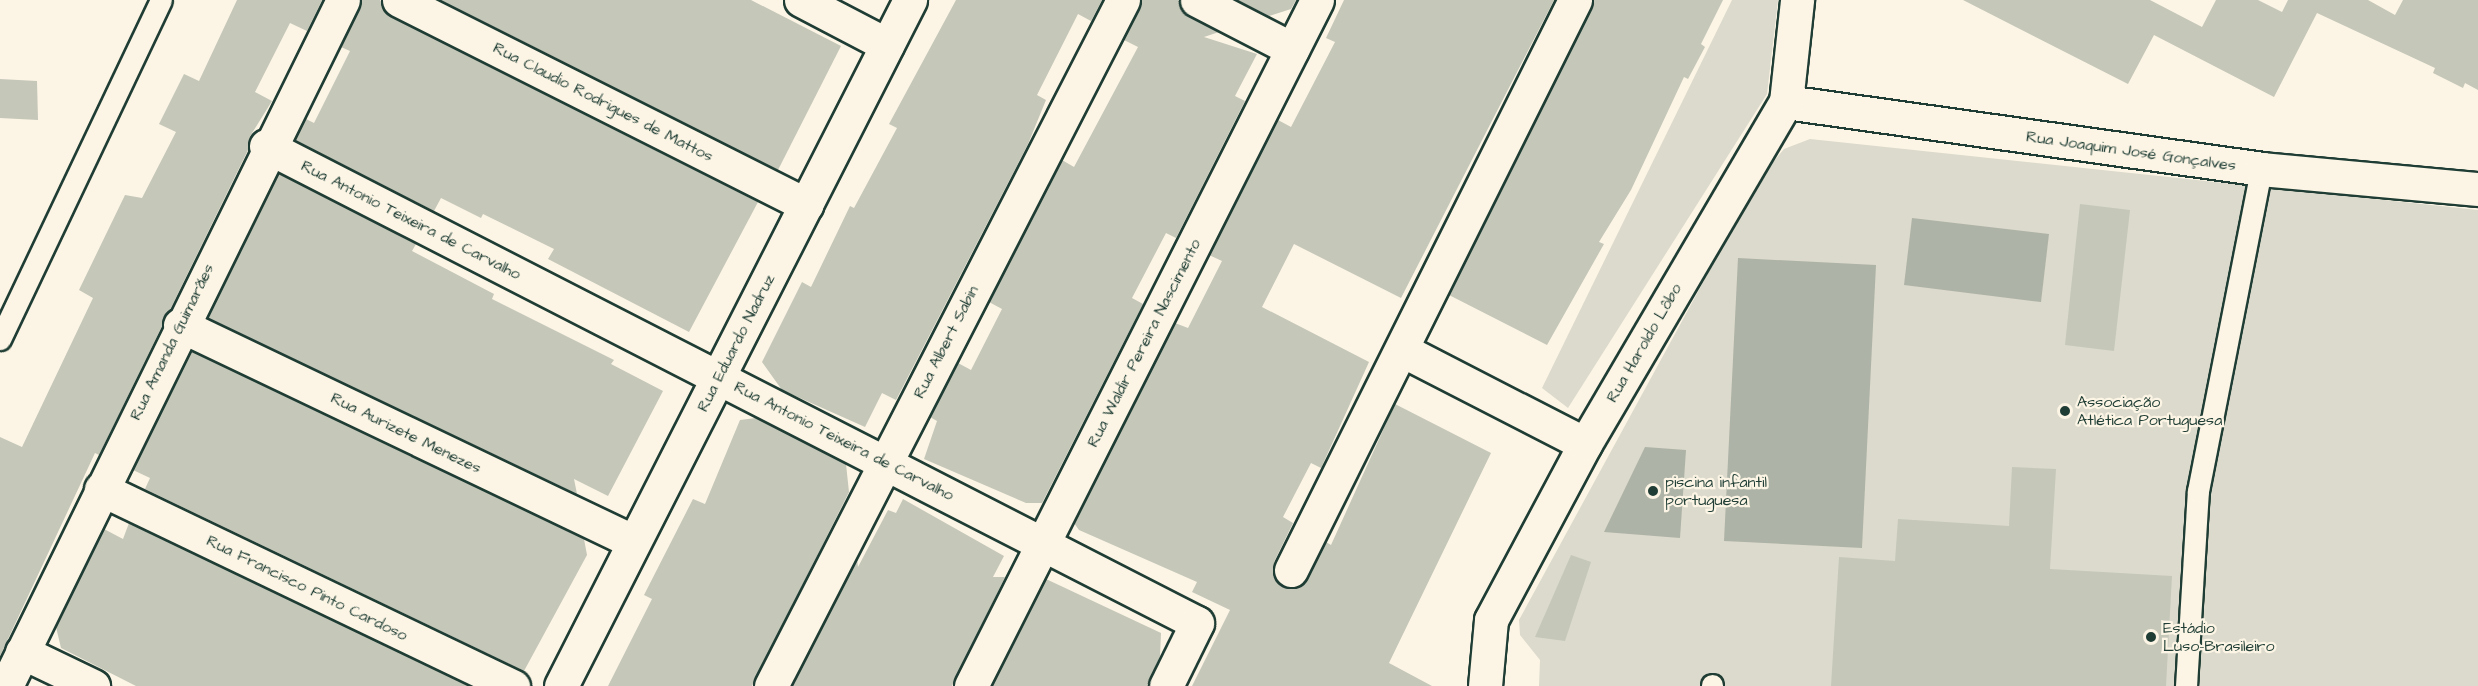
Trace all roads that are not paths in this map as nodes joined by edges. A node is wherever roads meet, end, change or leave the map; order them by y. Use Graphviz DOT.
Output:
graph roads {
  1 [pos="161,0"];
  2 [pos="343,0"];
  3 [pos="399,0"];
  4 [pos="801,0"];
  5 [pos="910,0"];
  6 [pos="1122,0"];
  7 [pos="1197,0"];
  8 [pos="1317,0"];
  9 [pos="1575,0"];
  10 [pos="1797,0"];
  11 [pos="887,45"];
  12 [pos="1292,49"];
  13 [pos="1786,102"];
  14 [pos="266,146"];
  15 [pos="2261,169"];
  16 [pos="2478,189"];
  17 [pos="806,204"];
  18 [pos="180,325"];
  19 [pos="0,339"];
  20 [pos="1404,351"];
  21 [pos="720,377"];
  22 [pos="1585,444"];
  23 [pos="884,462"];
  24 [pos="101,489"];
  25 [pos="632,541"];
  26 [pos="1044,543"];
  27 [pos="1291,570"];
  28 [pos="22,652"];
  29 [pos="6,686"];
  30 [pos="93,686"];
  31 [pos="513,686"];
  32 [pos="561,686"];
  33 [pos="771,686"];
  34 [pos="971,686"];
  35 [pos="1166,686"];
  36 [pos="1485,686"];
  37 [pos="2186,686"];
  1 -- 19 [label="lane"];
  2 -- 14 [label="street, Rua Amanda Guimarães"];
  3 -- 17 [label="street, Rua Claudio Rodrigues de Mattos"];
  4 -- 11 [label="street"];
  5 -- 11 [label="street, Rua Eduardo Nadruz"];
  6 -- 23 [label="street, Rua Albert Sabin"];
  7 -- 12 [label="street"];
  8 -- 12 [label="street, Rua Waldir Pereira Nascimento"];
  9 -- 20 [label="street"];
  10 -- 13 [label="street, Rua Haroldo Lôbo"];
  11 -- 17 [label="street, Rua Eduardo Nadruz"];
  12 -- 26 [label="street, Rua Waldir Pereira Nascimento"];
  13 -- 15 [label="street, Rua Joaquim José Gonçalves"];
  13 -- 22 [label="street, Rua Haroldo Lôbo"];
  14 -- 18 [label="street, Rua Amanda Guimarães"];
  14 -- 21 [label="street, Rua Antonio Teixeira de Carvalho"];
  15 -- 16 [label="street, Rua Joaquim José Gonçalves"];
  15 -- 37 [label="lane"];
  17 -- 21 [label="street, Rua Eduardo Nadruz"];
  18 -- 24 [label="street, Rua Amanda Guimarães"];
  18 -- 25 [label="street, Rua Aurizete Menezes"];
  20 -- 22 [label="street"];
  20 -- 27 [label="street"];
  21 -- 23 [label="street, Rua Antonio Teixeira de Carvalho"];
  21 -- 25 [label="street, Rua Eduardo Nadruz"];
  22 -- 36 [label="street, Rua Haroldo Lôbo"];
  23 -- 26 [label="street, Rua Antonio Teixeira de Carvalho"];
  23 -- 33 [label="street, Rua Albert Sabin"];
  24 -- 28 [label="street, Rua Amanda Guimarães"];
  24 -- 31 [label="street, Rua Francisco Pinto Cardoso"];
  25 -- 32 [label="street, Rua Eduardo Nadruz"];
  26 -- 34 [label="street, Rua Waldir Pereira Nascimento"];
  26 -- 35 [label="street, Rua Antonio Teixeira de Carvalho"];
  28 -- 29 [label="street, Rua Amanda Guimarães"];
  28 -- 30 [label="street"];
}
